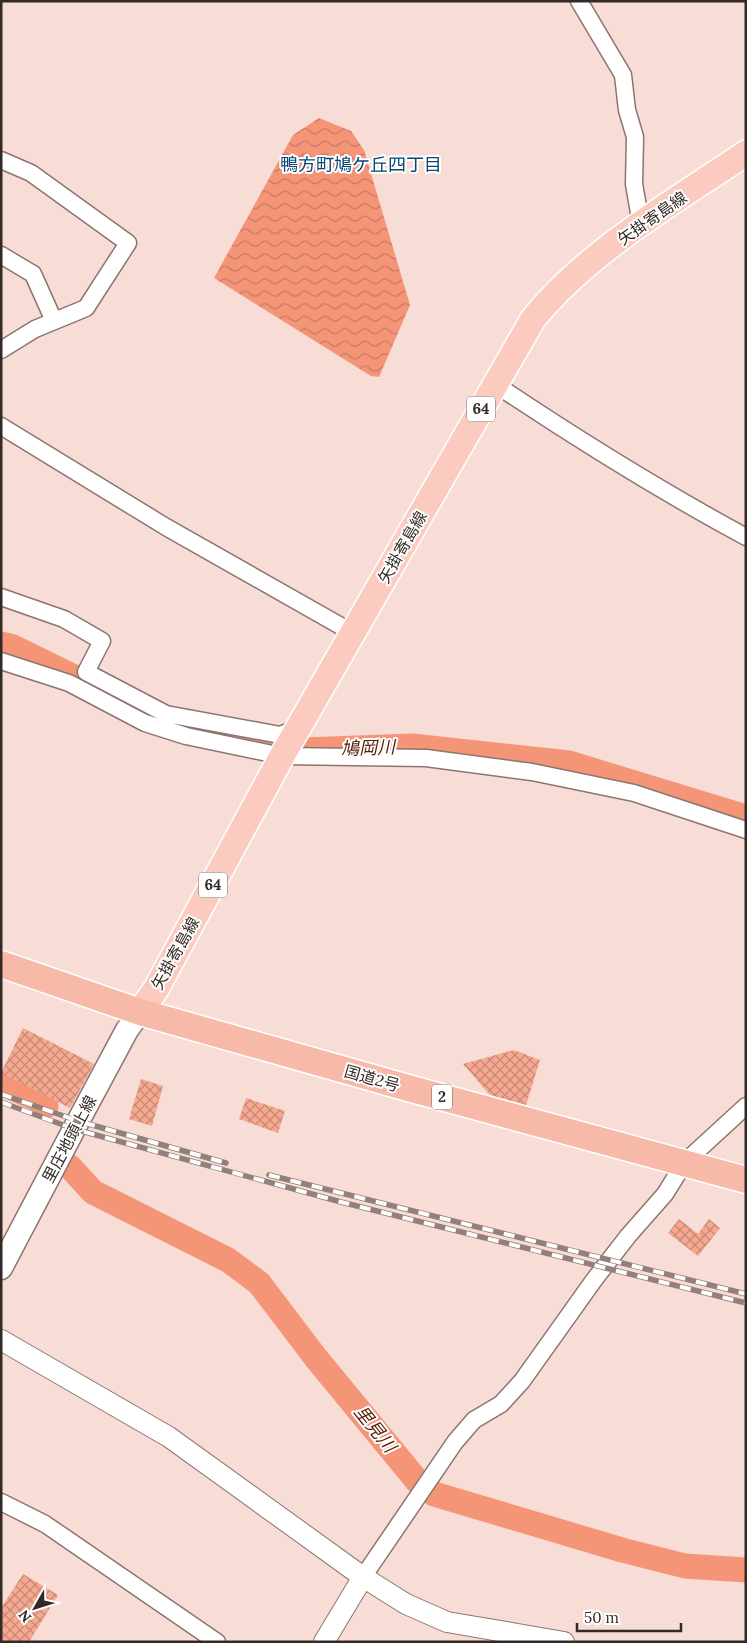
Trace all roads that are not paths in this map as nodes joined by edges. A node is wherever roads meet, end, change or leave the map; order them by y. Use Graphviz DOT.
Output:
graph roads {
  1 [pos="578,1"];
  2 [pos="746,153"];
  3 [pos="1,160"];
  4 [pos="642,224"];
  5 [pos="1,255"];
  6 [pos="54,321"];
  7 [pos="1,350"];
  8 [pos="496,384"];
  9 [pos="1,426"];
  10 [pos="746,537"];
  11 [pos="1,597"];
  12 [pos="353,633"];
  13 [pos="1,661"];
  14 [pos="297,732"];
  15 [pos="282,756"];
  16 [pos="746,830"];
  17 [pos="1,964"];
  18 [pos="140,1012"];
  19 [pos="746,1106"];
  20 [pos="685,1162"];
  21 [pos="746,1180"];
  22 [pos="1,1268"];
  23 [pos="1,1340"];
  24 [pos="1,1502"];
  25 [pos="363,1577"];
  26 [pos="218,1642"];
  27 [pos="324,1642"];
  28 [pos="564,1642"];
  1 -- 4 [label="street"];
  2 -- 4 [label="main road, 矢掛寄島線 / 64"];
  3 -- 6 [label="street"];
  4 -- 8 [label="main road, 矢掛寄島線 / 64"];
  5 -- 6 [label="street"];
  6 -- 7 [label="street"];
  8 -- 10 [label="street"];
  8 -- 12 [label="main road, 矢掛寄島線 / 64"];
  9 -- 12 [label="street"];
  11 -- 14 [label="street"];
  12 -- 14 [label="main road, 矢掛寄島線 / 64"];
  13 -- 15 [label="street"];
  14 -- 15 [label="main road, 矢掛寄島線 / 64"];
  15 -- 16 [label="street"];
  15 -- 18 [label="main road, 矢掛寄島線 / 64"];
  17 -- 18 [label="highway, 国道2号 / 2"];
  18 -- 20 [label="highway, 国道2号 / 2"];
  18 -- 22 [label="main road, 里庄地頭上線"];
  19 -- 20 [label="street"];
  20 -- 21 [label="highway, 国道2号 / 2"];
  20 -- 25 [label="street"];
  23 -- 25 [label="street"];
  24 -- 26 [label="street"];
  25 -- 27 [label="street"];
  25 -- 28 [label="street"];
}
